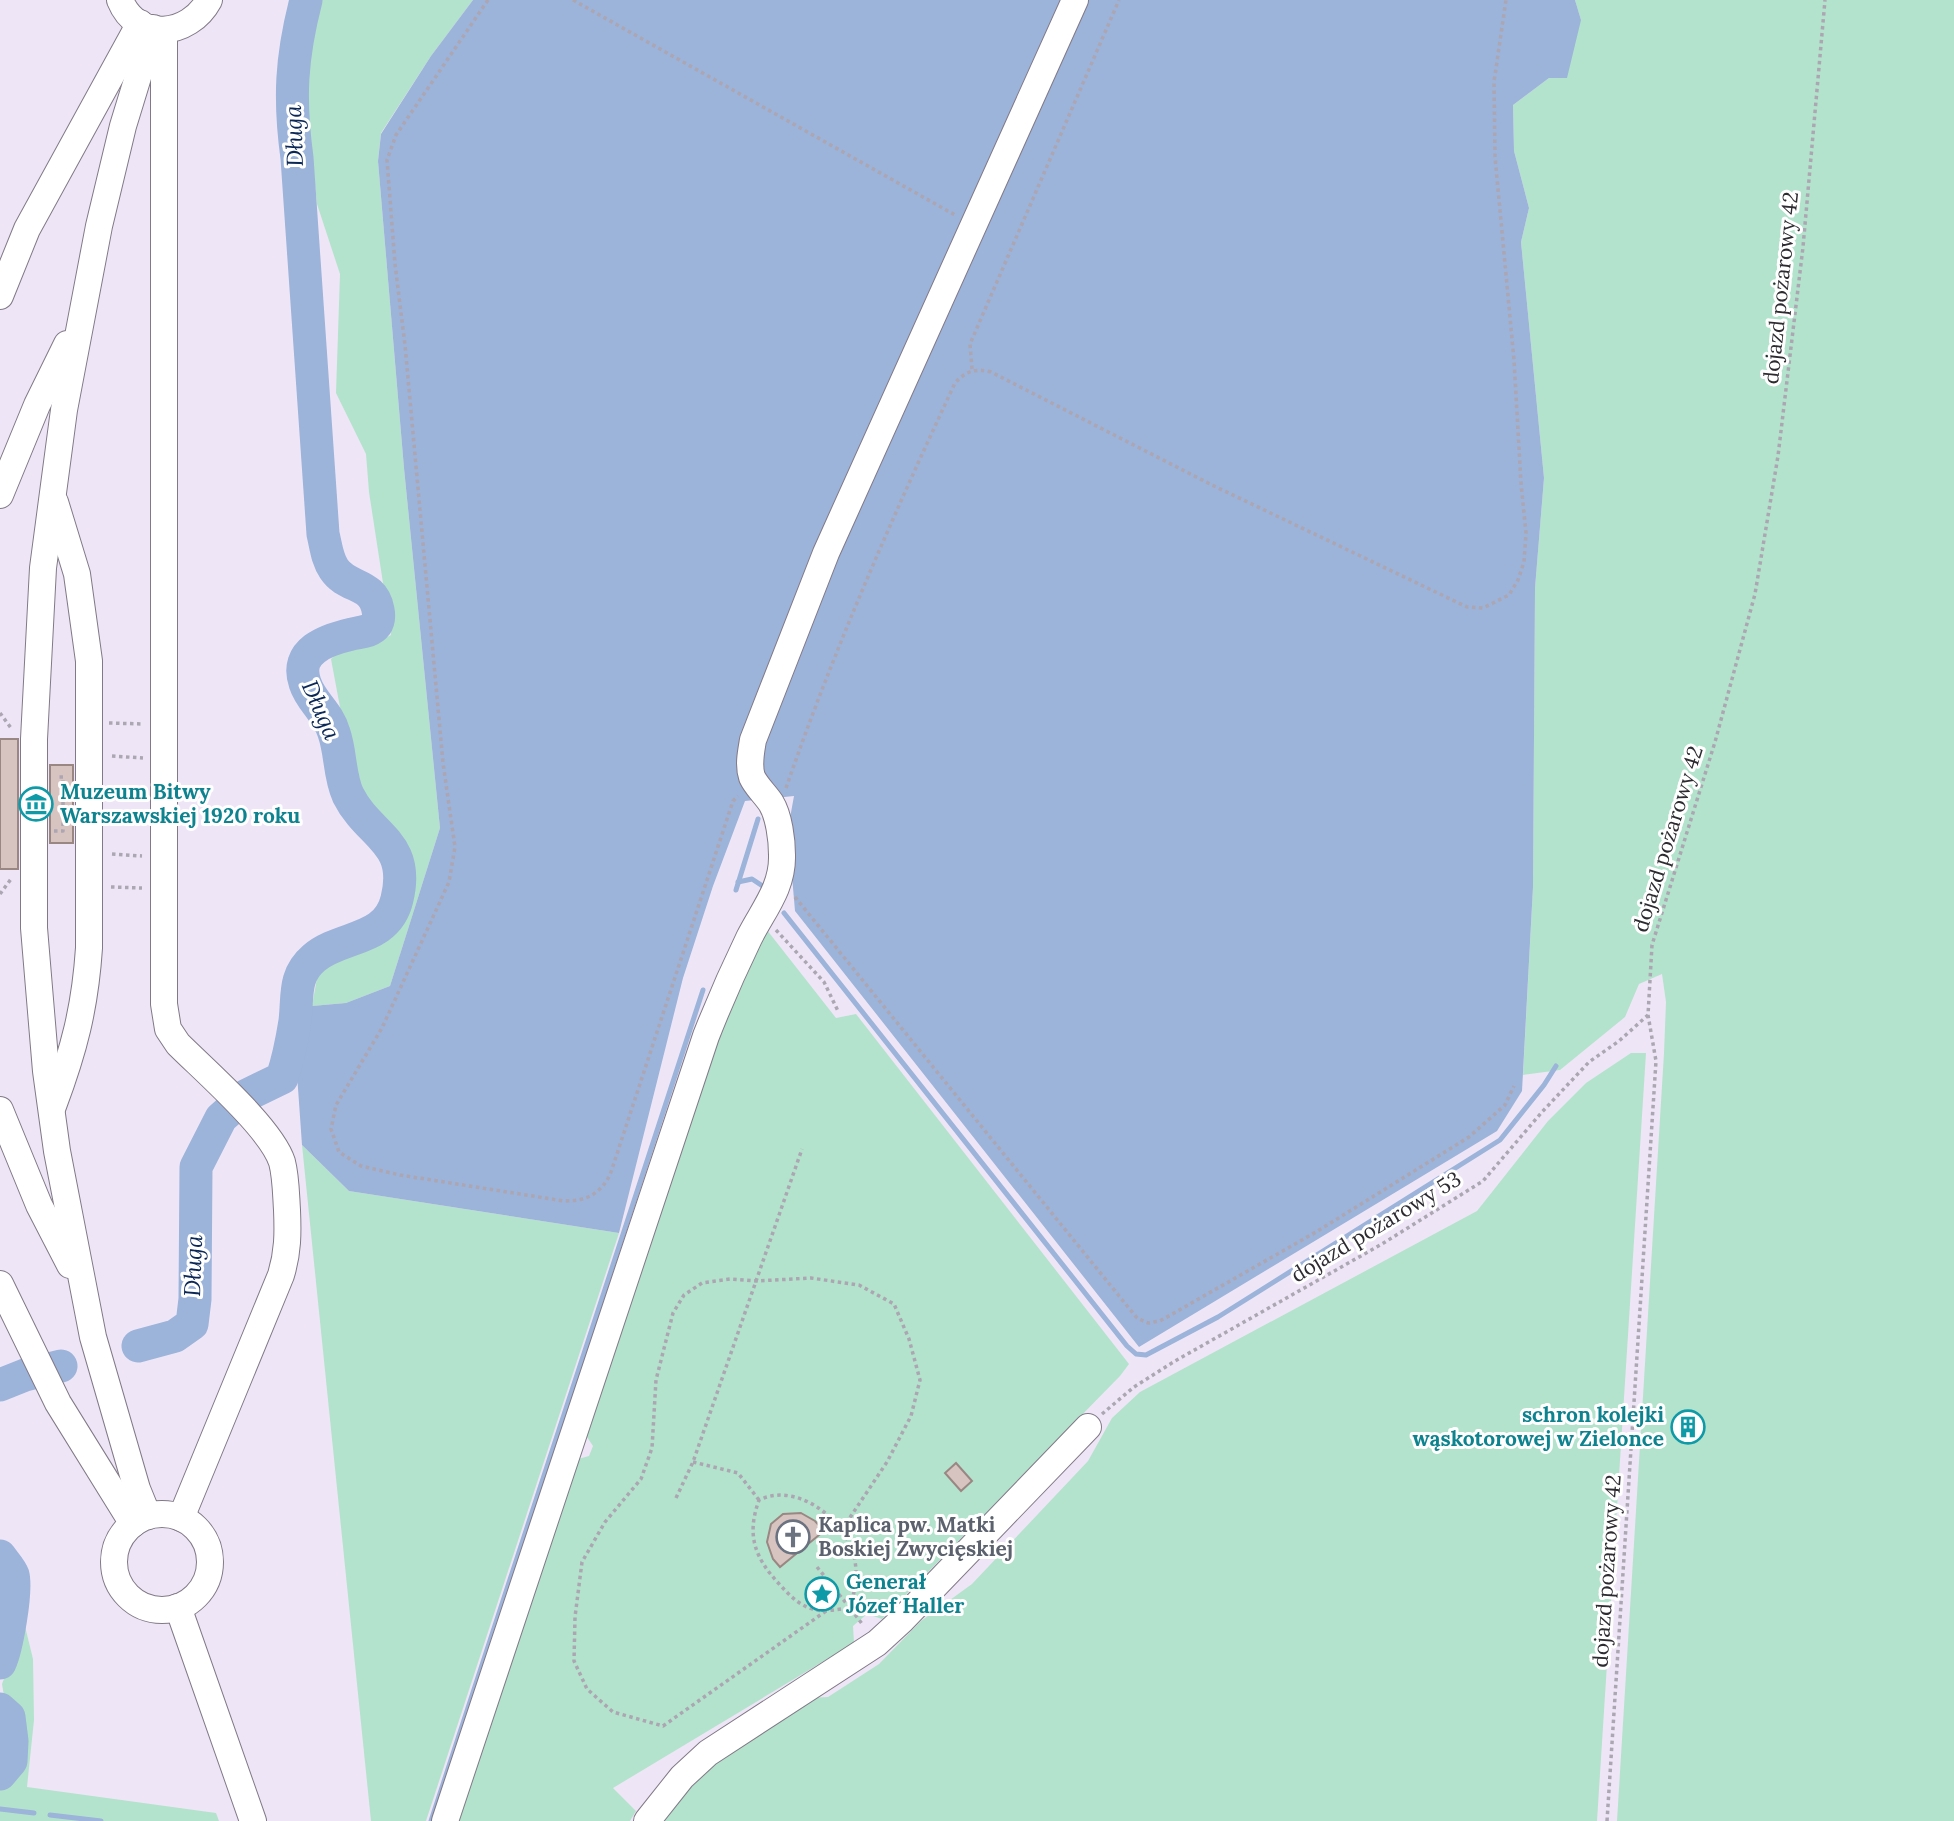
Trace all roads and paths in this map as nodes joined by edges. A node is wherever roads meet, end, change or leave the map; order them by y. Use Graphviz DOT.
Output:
graph roads {
  1 [pos="120,0"];
  2 [pos="209,0"];
  3 [pos="488,0"];
  4 [pos="573,0"];
  5 [pos="1075,0"];
  6 [pos="1119,0"];
  7 [pos="1506,0"];
  8 [pos="1825,0"];
  9 [pos="153,27"];
  10 [pos="975,221"];
  11 [pos="0,296"];
  12 [pos="80,318"];
  13 [pos="973,370"];
  14 [pos="52,493"];
  15 [pos="0,495"];
  16 [pos="89,723"];
  17 [pos="164,725"];
  18 [pos="89,755"];
  19 [pos="164,758"];
  20 [pos="752,778"];
  21 [pos="89,788"];
  22 [pos="164,790"];
  23 [pos="776,817"];
  24 [pos="89,821"];
  25 [pos="164,824"];
  26 [pos="89,853"];
  27 [pos="164,857"];
  28 [pos="780,880"];
  29 [pos="88,886"];
  30 [pos="164,888"];
  31 [pos="763,915"];
  32 [pos="838,1012"];
  33 [pos="1648,1015"];
  34 [pos="1514,1086"];
  35 [pos="0,1110"];
  36 [pos="51,1111"];
  37 [pos="802,1149"];
  38 [pos="756,1281"];
  39 [pos="0,1284"];
  40 [pos="82,1288"];
  41 [pos="1087,1427"];
  42 [pos="692,1462"];
  43 [pos="676,1498"];
  44 [pos="759,1500"];
  45 [pos="181,1518"];
  46 [pos="141,1520"];
  47 [pos="842,1531"];
  48 [pos="817,1567"];
  49 [pos="178,1607"];
  50 [pos="850,1608"];
  51 [pos="826,1611"];
  52 [pos="859,1620"];
  53 [pos="253,1821"];
  54 [pos="445,1821"];
  55 [pos="647,1821"];
  56 [pos="1606,1821"];
  1 -- 9 [label="street"];
  2 -- 9 [label="street"];
  3 -- 20 [label="path"];
  4 -- 10 [label="path"];
  5 -- 10 [label="street"];
  6 -- 13 [label="path"];
  7 -- 13 [label="path"];
  8 -- 33 [label="path, dojazd pożarowy 42"];
  9 -- 11 [label="street"];
  9 -- 12 [label="street"];
  9 -- 17 [label="street"];
  10 -- 20 [label="street"];
  12 -- 14 [label="street"];
  12 -- 15 [label="street"];
  13 -- 23 [label="path"];
  14 -- 16 [label="street"];
  14 -- 36 [label="street"];
  16 -- 17 [label="path"];
  16 -- 18 [label="street"];
  17 -- 19 [label="street"];
  18 -- 19 [label="path"];
  18 -- 21 [label="street"];
  19 -- 22 [label="street"];
  20 -- 23 [label="street"];
  21 -- 22 [label="path"];
  21 -- 24 [label="street"];
  22 -- 25 [label="street"];
  23 -- 28 [label="street"];
  24 -- 25 [label="path"];
  24 -- 26 [label="street"];
  25 -- 27 [label="street"];
  26 -- 27 [label="path"];
  26 -- 29 [label="street"];
  27 -- 30 [label="street"];
  28 -- 31 [label="street"];
  28 -- 34 [label="path"];
  29 -- 30 [label="path"];
  29 -- 36 [label="street"];
  30 -- 45 [label="street"];
  31 -- 32 [label="path"];
  31 -- 54 [label="street"];
  33 -- 41 [label="path, dojazd pożarowy 53"];
  33 -- 56 [label="path, dojazd pożarowy 42"];
  35 -- 40 [label="street"];
  36 -- 40 [label="street"];
  37 -- 38 [label="path"];
  38 -- 42 [label="path"];
  38 -- 47 [label="path"];
  38 -- 51 [label="path"];
  39 -- 46 [label="street"];
  40 -- 46 [label="street"];
  41 -- 55 [label="street"];
  42 -- 43 [label="path"];
  42 -- 44 [label="path"];
  44 -- 47 [label="path"];
  44 -- 51 [label="path"];
  45 -- 46 [label="street"];
  45 -- 49 [label="street"];
  46 -- 49 [label="street"];
  47 -- 50 [label="path"];
  48 -- 50 [label="path"];
  49 -- 53 [label="street"];
  50 -- 51 [label="path"];
  50 -- 52 [label="path"];
}
